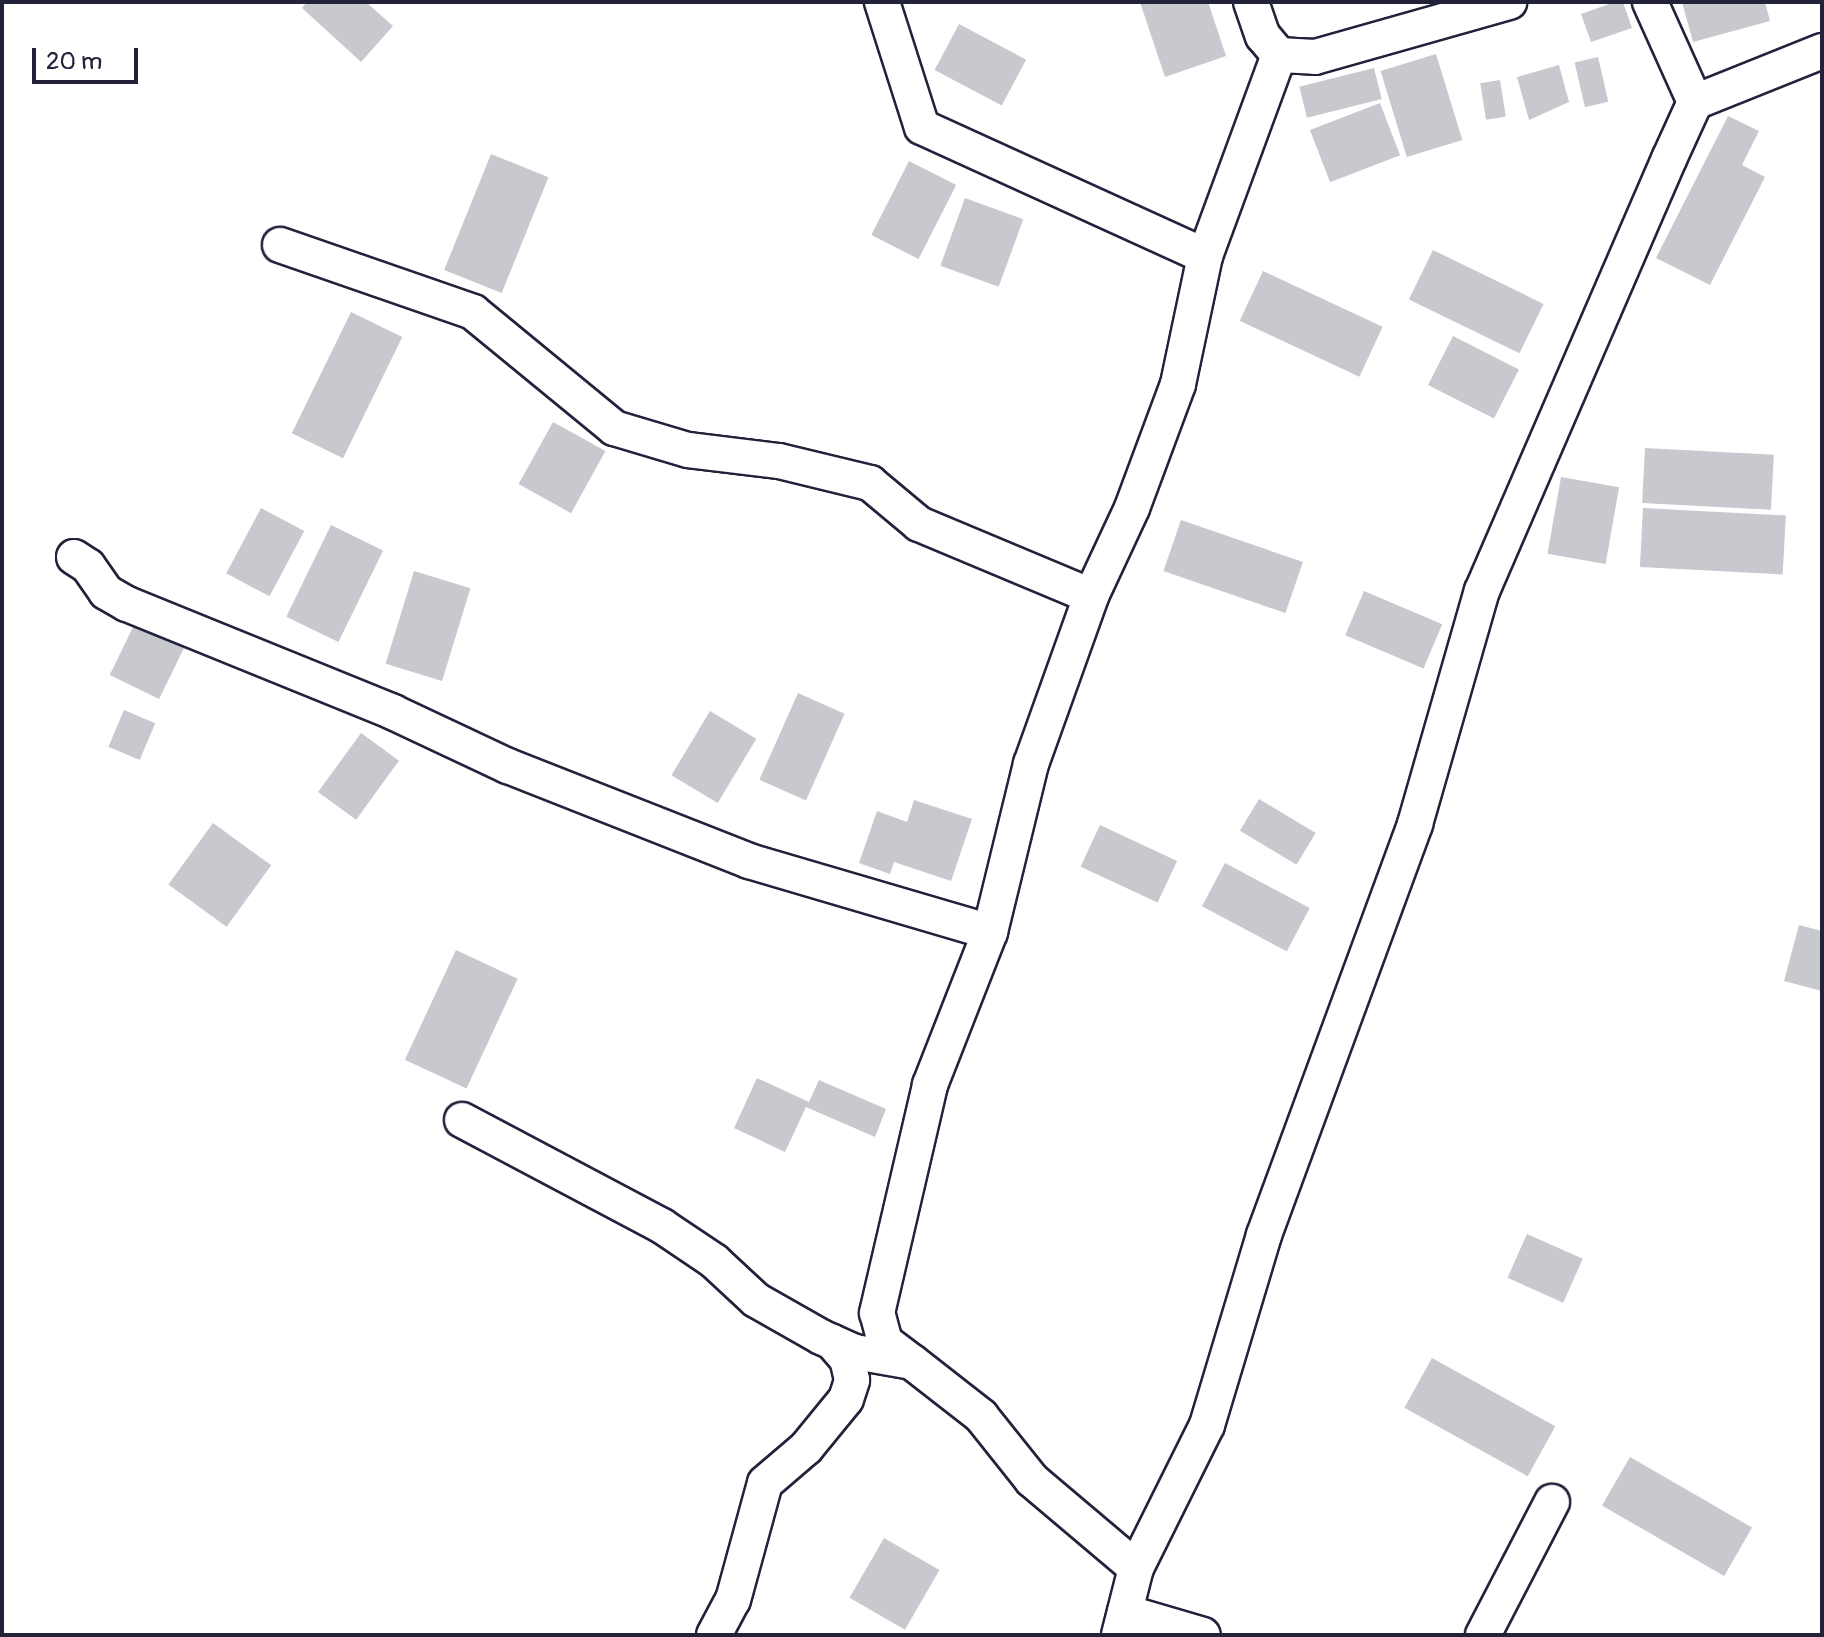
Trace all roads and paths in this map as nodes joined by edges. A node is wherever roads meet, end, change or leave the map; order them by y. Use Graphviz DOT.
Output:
graph roads {
  1 [pos="882,2"];
  2 [pos="1251,2"];
  3 [pos="1509,2"];
  4 [pos="1650,2"];
  5 [pos="1822,51"];
  6 [pos="1279,55"];
  7 [pos="1695,102"];
  8 [pos="280,245"];
  9 [pos="1205,256"];
  10 [pos="74,557"];
  11 [pos="1091,596"];
  12 [pos="990,932"];
  13 [pos="462,1120"];
  14 [pos="832,1342"];
  15 [pos="912,1362"];
  16 [pos="1552,1502"];
  17 [pos="1136,1568"];
  18 [pos="1122,1624"];
  19 [pos="714,1635"];
  20 [pos="1203,1635"];
  21 [pos="1483,1635"];
  1 -- 9 [label="street"];
  2 -- 6 [label="street"];
  3 -- 6 [label="street"];
  4 -- 7 [label="street"];
  5 -- 7 [label="street"];
  6 -- 9 [label="street"];
  7 -- 17 [label="street"];
  8 -- 11 [label="street"];
  9 -- 11 [label="street"];
  10 -- 12 [label="street"];
  11 -- 12 [label="street"];
  12 -- 15 [label="street"];
  13 -- 14 [label="street"];
  14 -- 15 [label="street"];
  14 -- 19 [label="street"];
  15 -- 17 [label="street"];
  16 -- 21 [label="street"];
  17 -- 18 [label="street"];
  18 -- 20 [label="street"];
}
